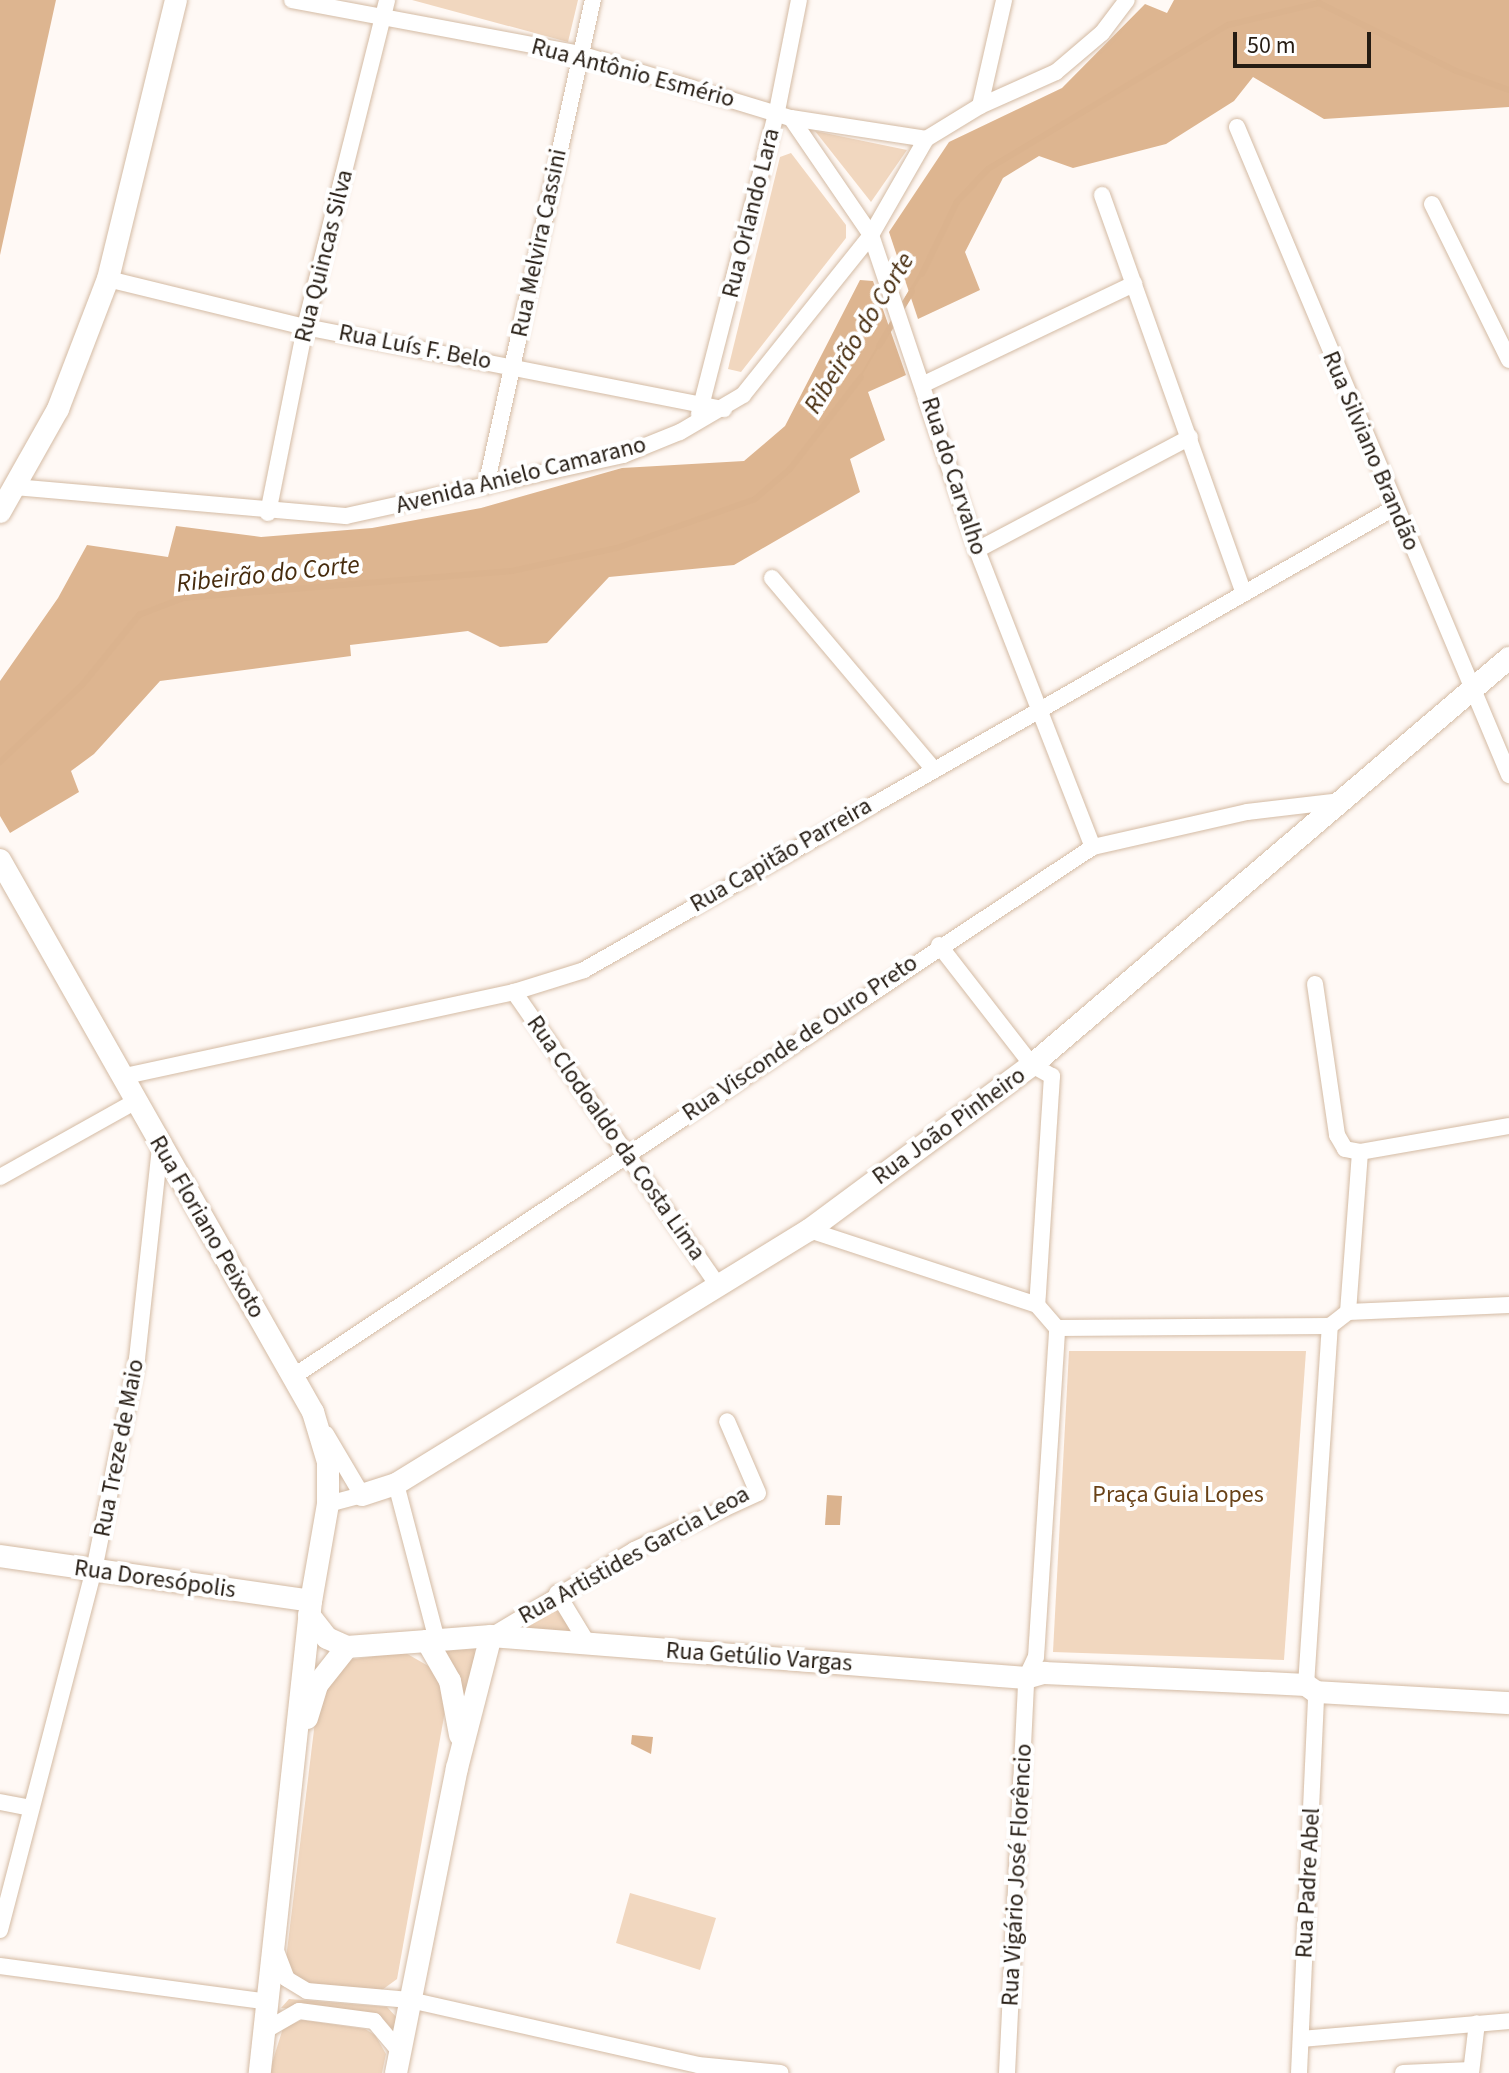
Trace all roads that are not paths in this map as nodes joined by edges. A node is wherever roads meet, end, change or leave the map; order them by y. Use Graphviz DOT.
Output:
graph roads {
  1 [pos="176,0"];
  2 [pos="292,0"];
  3 [pos="387,0"];
  4 [pos="593,0"];
  5 [pos="799,0"];
  6 [pos="1004,0"];
  7 [pos="1127,0"];
  8 [pos="383,19"];
  9 [pos="580,54"];
  10 [pos="980,106"];
  11 [pos="784,114"];
  12 [pos="1237,127"];
  13 [pos="926,139"];
  14 [pos="1102,195"];
  15 [pos="1432,204"];
  16 [pos="871,235"];
  17 [pos="108,279"];
  18 [pos="1134,284"];
  19 [pos="305,327"];
  20 [pos="1509,360"];
  21 [pos="512,366"];
  22 [pos="924,384"];
  23 [pos="703,404"];
  24 [pos="724,409"];
  25 [pos="696,424"];
  26 [pos="1190,437"];
  27 [pos="486,486"];
  28 [pos="14,487"];
  29 [pos="1394,508"];
  30 [pos="0,512"];
  31 [pos="268,513"];
  32 [pos="977,550"];
  33 [pos="772,578"];
  34 [pos="1244,593"];
  35 [pos="1509,658"];
  36 [pos="1473,689"];
  37 [pos="1037,709"];
  38 [pos="1505,753"];
  39 [pos="932,767"];
  40 [pos="1509,775"];
  41 [pos="1347,800"];
  42 [pos="1093,847"];
  43 [pos="0,860"];
  44 [pos="939,945"];
  45 [pos="1315,984"];
  46 [pos="514,992"];
  47 [pos="1032,1065"];
  48 [pos="121,1077"];
  49 [pos="134,1102"];
  50 [pos="1509,1126"];
  51 [pos="160,1146"];
  52 [pos="1360,1152"];
  53 [pos="626,1155"];
  54 [pos="0,1177"];
  55 [pos="809,1230"];
  56 [pos="717,1284"];
  57 [pos="1037,1305"];
  58 [pos="1509,1305"];
  59 [pos="1348,1312"];
  60 [pos="1330,1326"];
  61 [pos="1057,1328"];
  62 [pos="294,1376"];
  63 [pos="313,1412"];
  64 [pos="727,1421"];
  65 [pos="396,1484"];
  66 [pos="357,1486"];
  67 [pos="329,1494"];
  68 [pos="0,1556"];
  69 [pos="94,1570"];
  70 [pos="557,1593"];
  71 [pos="310,1608"];
  72 [pos="491,1636"];
  73 [pos="432,1640"];
  74 [pos="588,1644"];
  75 [pos="347,1647"];
  76 [pos="1036,1669"];
  77 [pos="1311,1689"];
  78 [pos="1509,1703"];
  79 [pos="291,1767"];
  80 [pos="457,1768"];
  81 [pos="0,1802"];
  82 [pos="30,1808"];
  83 [pos="0,1930"];
  84 [pos="275,1947"];
  85 [pos="0,1966"];
  86 [pos="410,2000"];
  87 [pos="269,2002"];
  88 [pos="1509,2021"];
  89 [pos="1477,2023"];
  90 [pos="274,2026"];
  91 [pos="1301,2039"];
  92 [pos="398,2063"];
  93 [pos="697,2069"];
  94 [pos="1471,2072"];
  95 [pos="260,2073"];
  96 [pos="781,2073"];
  97 [pos="1007,2073"];
  98 [pos="1299,2073"];
  99 [pos="1403,2073"];
  1 -- 17 [label="street"];
  2 -- 8 [label="street, Rua Antônio Esmério"];
  3 -- 8 [label="street, Rua Quincas Silva"];
  4 -- 9 [label="street, Rua Melvira Cassini"];
  5 -- 11 [label="street, Rua Orlando Lara"];
  6 -- 10 [label="street"];
  7 -- 10 [label="street, Avenida Anielo Camarano"];
  8 -- 9 [label="street, Rua Antônio Esmério"];
  8 -- 19 [label="street, Rua Quincas Silva"];
  9 -- 11 [label="street, Rua Antônio Esmério"];
  9 -- 21 [label="street, Rua Melvira Cassini"];
  10 -- 13 [label="street, Avenida Anielo Camarano"];
  11 -- 13 [label="street, Rua Antônio Esmério"];
  11 -- 16 [label="street, Rua do Carvalho"];
  11 -- 23 [label="street, Rua Orlando Lara"];
  12 -- 29 [label="street, Rua Silviano Brandão"];
  13 -- 16 [label="street, Avenida Anielo Camarano"];
  14 -- 18 [label="street"];
  15 -- 20 [label="street"];
  16 -- 22 [label="street, Rua do Carvalho"];
  16 -- 24 [label="street, Avenida Anielo Camarano"];
  17 -- 19 [label="street, Rua Luís F. Belo"];
  17 -- 28 [label="street"];
  18 -- 22 [label="street"];
  18 -- 26 [label="street"];
  19 -- 21 [label="street, Rua Luís F. Belo"];
  19 -- 31 [label="street, Rua Quincas Silva"];
  21 -- 23 [label="street, Rua Luís F. Belo"];
  21 -- 27 [label="street, Rua Melvira Cassini"];
  22 -- 32 [label="street, Rua do Carvalho"];
  23 -- 24 [label="street, Rua Luís F. Belo"];
  23 -- 25 [label="street, Rua Orlando Lara"];
  24 -- 25 [label="street, Avenida Anielo Camarano"];
  25 -- 27 [label="street, Avenida Anielo Camarano"];
  26 -- 32 [label="street"];
  26 -- 34 [label="street"];
  27 -- 31 [label="street, Avenida Anielo Camarano"];
  28 -- 30 [label="street"];
  28 -- 31 [label="street, Avenida Anielo Camarano"];
  29 -- 34 [label="street, Rua Capitão Parreira"];
  29 -- 36 [label="street, Rua Silviano Brandão"];
  32 -- 37 [label="street, Rua do Carvalho"];
  33 -- 39 [label="street"];
  34 -- 37 [label="street, Rua Capitão Parreira"];
  35 -- 36 [label="street, Rua João Pinheiro"];
  36 -- 38 [label="street, Rua Silviano Brandão"];
  36 -- 41 [label="street, Rua João Pinheiro"];
  37 -- 39 [label="street, Rua Capitão Parreira"];
  37 -- 42 [label="street, Rua do Carvalho"];
  38 -- 40 [label="street, Rua Silviano Brandão"];
  39 -- 46 [label="street, Rua Capitão Parreira"];
  41 -- 42 [label="street, Rua Visconde de Ouro Preto"];
  41 -- 47 [label="street, Rua João Pinheiro"];
  42 -- 44 [label="street, Rua Visconde de Ouro Preto"];
  43 -- 48 [label="street, Rua Floriano Peixoto"];
  44 -- 47 [label="street"];
  44 -- 53 [label="street, Rua Visconde de Ouro Preto"];
  45 -- 52 [label="street"];
  46 -- 48 [label="street, Rua Capitão Parreira"];
  46 -- 53 [label="street, Rua Clodoaldo da Costa Lima"];
  47 -- 55 [label="street, Rua João Pinheiro"];
  47 -- 57 [label="street"];
  48 -- 49 [label="street, Rua Floriano Peixoto"];
  49 -- 51 [label="street, Rua Floriano Peixoto"];
  49 -- 54 [label="street"];
  50 -- 52 [label="street"];
  51 -- 62 [label="street, Rua Floriano Peixoto"];
  51 -- 69 [label="street, Rua Treze de Maio"];
  52 -- 59 [label="street"];
  53 -- 56 [label="street, Rua Clodoaldo da Costa Lima"];
  53 -- 62 [label="street, Rua Visconde de Ouro Preto"];
  55 -- 56 [label="street, Rua João Pinheiro"];
  55 -- 57 [label="street"];
  56 -- 65 [label="street, Rua João Pinheiro"];
  57 -- 61 [label="street"];
  58 -- 59 [label="street"];
  59 -- 60 [label="street"];
  60 -- 61 [label="street"];
  60 -- 77 [label="street"];
  61 -- 76 [label="street"];
  62 -- 63 [label="street, Rua Floriano Peixoto"];
  63 -- 66 [label="street"];
  63 -- 67 [label="street, Rua Floriano Peixoto"];
  64 -- 70 [label="street, Rua Artistides Garcia Leoa"];
  65 -- 66 [label="street, Rua João Pinheiro"];
  65 -- 73 [label="street"];
  66 -- 67 [label="street, Rua João Pinheiro"];
  67 -- 71 [label="street, Rua Floriano Peixoto"];
  68 -- 69 [label="street, Rua Doresópolis"];
  69 -- 71 [label="street, Rua Doresópolis"];
  69 -- 82 [label="street, Rua Treze de Maio"];
  70 -- 72 [label="street, Rua Artistides Garcia Leoa"];
  70 -- 74 [label="street"];
  71 -- 75 [label="street"];
  71 -- 79 [label="street, Rua Floriano Peixoto"];
  72 -- 73 [label="street, Rua Getúlio Vargas"];
  72 -- 74 [label="street, Rua Getúlio Vargas"];
  72 -- 80 [label="street"];
  73 -- 75 [label="street, Rua Getúlio Vargas"];
  73 -- 80 [label="street"];
  74 -- 76 [label="street, Rua Getúlio Vargas"];
  75 -- 79 [label="street"];
  76 -- 77 [label="street"];
  76 -- 97 [label="street, Rua Vigário José Florêncio"];
  77 -- 78 [label="street"];
  77 -- 91 [label="street, Rua Padre Abel"];
  79 -- 84 [label="street"];
  80 -- 86 [label="street"];
  81 -- 82 [label="street"];
  82 -- 83 [label="street, Rua Treze de Maio"];
  84 -- 86 [label="street"];
  84 -- 87 [label="street"];
  85 -- 87 [label="street"];
  86 -- 92 [label="street"];
  86 -- 93 [label="street"];
  87 -- 90 [label="street"];
  88 -- 89 [label="street"];
  89 -- 91 [label="street"];
  89 -- 94 [label="street"];
  90 -- 92 [label="street"];
  90 -- 95 [label="street"];
  91 -- 98 [label="street, Rua Padre Abel"];
  93 -- 96 [label="street"];
  94 -- 99 [label="street"];
}
